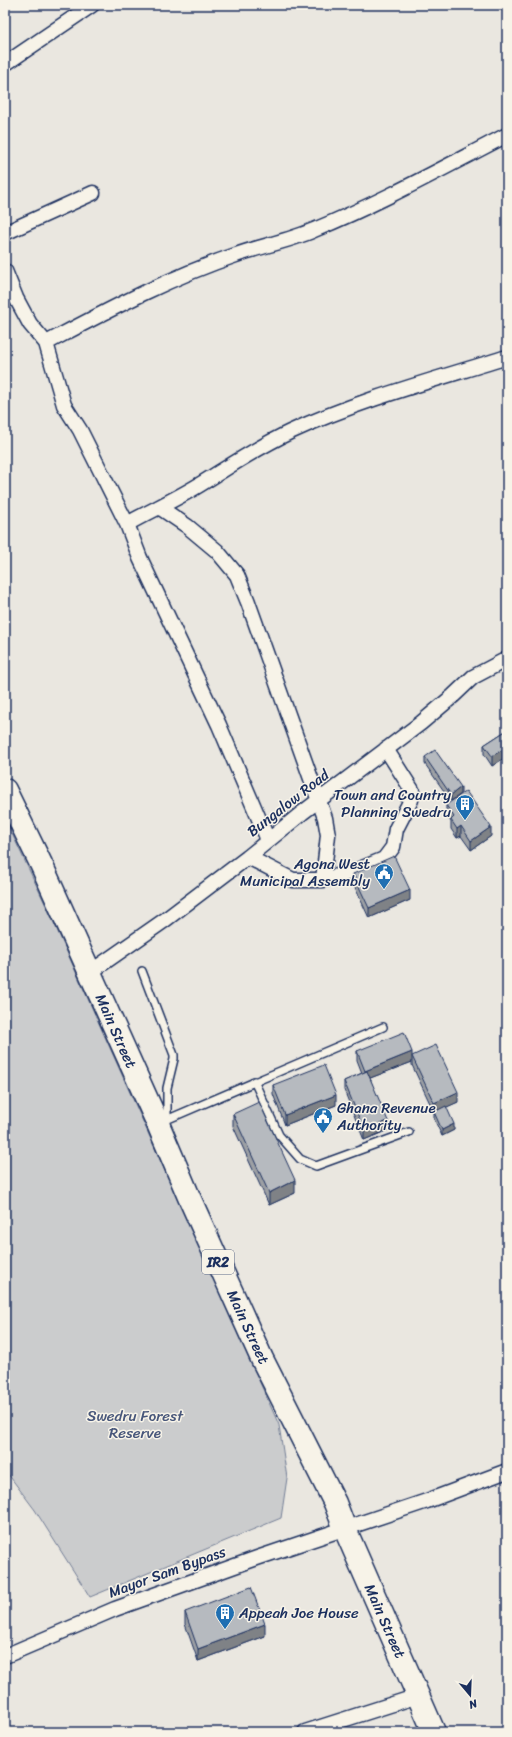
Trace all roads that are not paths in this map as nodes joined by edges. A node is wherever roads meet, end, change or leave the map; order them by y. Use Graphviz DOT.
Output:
graph roads {
  1 [pos="92,5"];
  2 [pos="5,64"];
  3 [pos="507,135"];
  4 [pos="93,194"];
  5 [pos="5,233"];
  6 [pos="5,271"];
  7 [pos="46,343"];
  8 [pos="507,357"];
  9 [pos="159,507"];
  10 [pos="127,524"];
  11 [pos="507,659"];
  12 [pos="487,670"];
  13 [pos="507,672"];
  14 [pos="386,749"];
  15 [pos="5,790"];
  16 [pos="319,800"];
  17 [pos="268,840"];
  18 [pos="248,857"];
  19 [pos="323,880"];
  20 [pos="142,971"];
  21 [pos="89,973"];
  22 [pos="383,1027"];
  23 [pos="254,1081"];
  24 [pos="162,1121"];
  25 [pos="409,1132"];
  26 [pos="507,1471"];
  27 [pos="345,1529"];
  28 [pos="5,1656"];
  29 [pos="418,1696"];
  30 [pos="305,1732"];
  31 [pos="434,1732"];
  1 -- 2 [label="street"];
  3 -- 7 [label="street"];
  4 -- 5 [label="street"];
  6 -- 7 [label="street"];
  7 -- 10 [label="street"];
  8 -- 9 [label="street"];
  9 -- 10 [label="street"];
  9 -- 16 [label="street"];
  10 -- 17 [label="street"];
  11 -- 12 [label="street, Bungalow Road"];
  12 -- 13 [label="street"];
  12 -- 14 [label="street, Bungalow Road"];
  14 -- 16 [label="street, Bungalow Road"];
  14 -- 19 [label="street"];
  15 -- 21 [label="main road, Main Street / IR2"];
  16 -- 17 [label="street, Bungalow Road"];
  16 -- 19 [label="street"];
  17 -- 18 [label="street, Bungalow Road"];
  18 -- 19 [label="street"];
  18 -- 21 [label="street, Bungalow Road"];
  20 -- 24 [label="lane"];
  21 -- 24 [label="main road, Main Street / IR2"];
  22 -- 23 [label="lane"];
  23 -- 24 [label="lane"];
  23 -- 25 [label="lane"];
  24 -- 27 [label="main road, Main Street / IR2"];
  26 -- 27 [label="street, Mayor Sam Bypass"];
  27 -- 28 [label="street, Mayor Sam Bypass"];
  27 -- 29 [label="main road, Main Street / IR2"];
  29 -- 30 [label="street"];
  29 -- 31 [label="main road, Main Street / IR2"];
}
